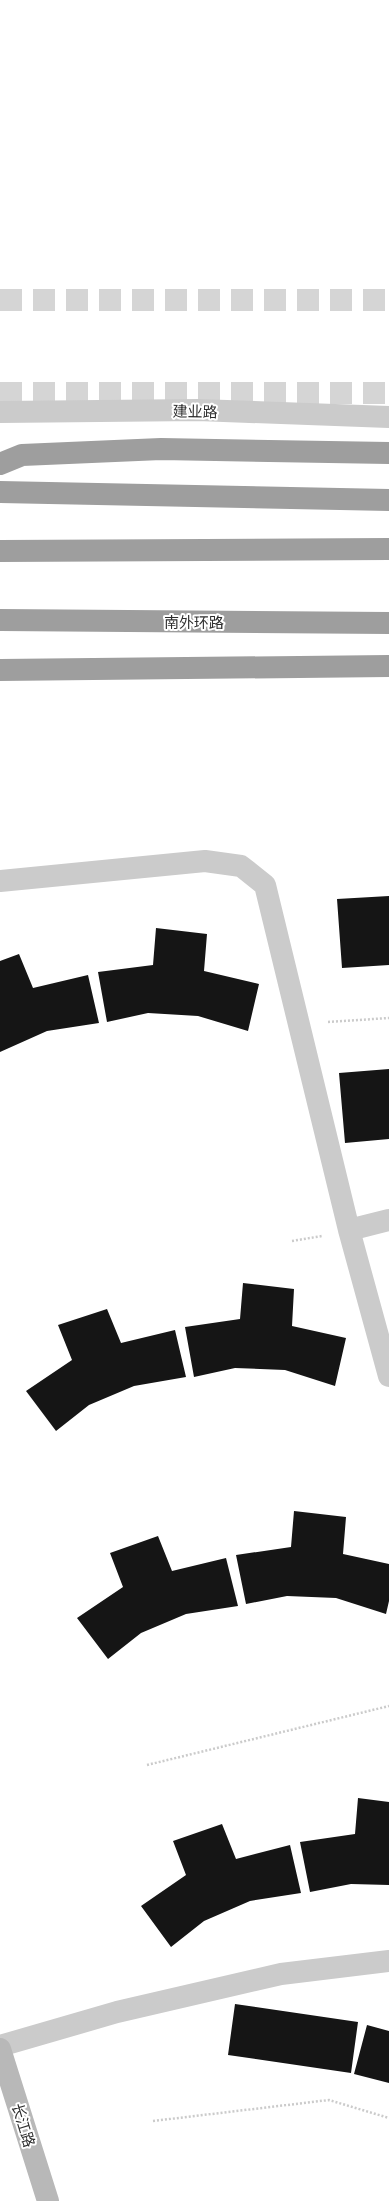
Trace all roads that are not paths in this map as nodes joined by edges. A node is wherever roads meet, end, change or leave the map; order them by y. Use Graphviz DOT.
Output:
graph roads {
  1 [pos="0,412"];
  2 [pos="389,417"];
  3 [pos="389,453"];
  4 [pos="0,464"];
  5 [pos="0,492"];
  6 [pos="389,500"];
  7 [pos="389,549"];
  8 [pos="0,551"];
  9 [pos="0,620"];
  10 [pos="389,623"];
  11 [pos="389,666"];
  12 [pos="0,670"];
  13 [pos="0,881"];
  14 [pos="389,1220"];
  15 [pos="350,1230"];
  16 [pos="389,1376"];
  17 [pos="389,1962"];
  18 [pos="0,2048"];
  19 [pos="48,2201"];
  1 -- 2 [label="street, 建业路"];
  3 -- 4 [label="highway"];
  5 -- 6 [label="highway"];
  7 -- 8 [label="highway"];
  9 -- 10 [label="highway, 南外环路"];
  11 -- 12 [label="highway"];
  13 -- 15 [label="street"];
  14 -- 15 [label="street"];
  15 -- 16 [label="street"];
  17 -- 18 [label="street"];
  18 -- 19 [label="main road, 长江路"];
}
